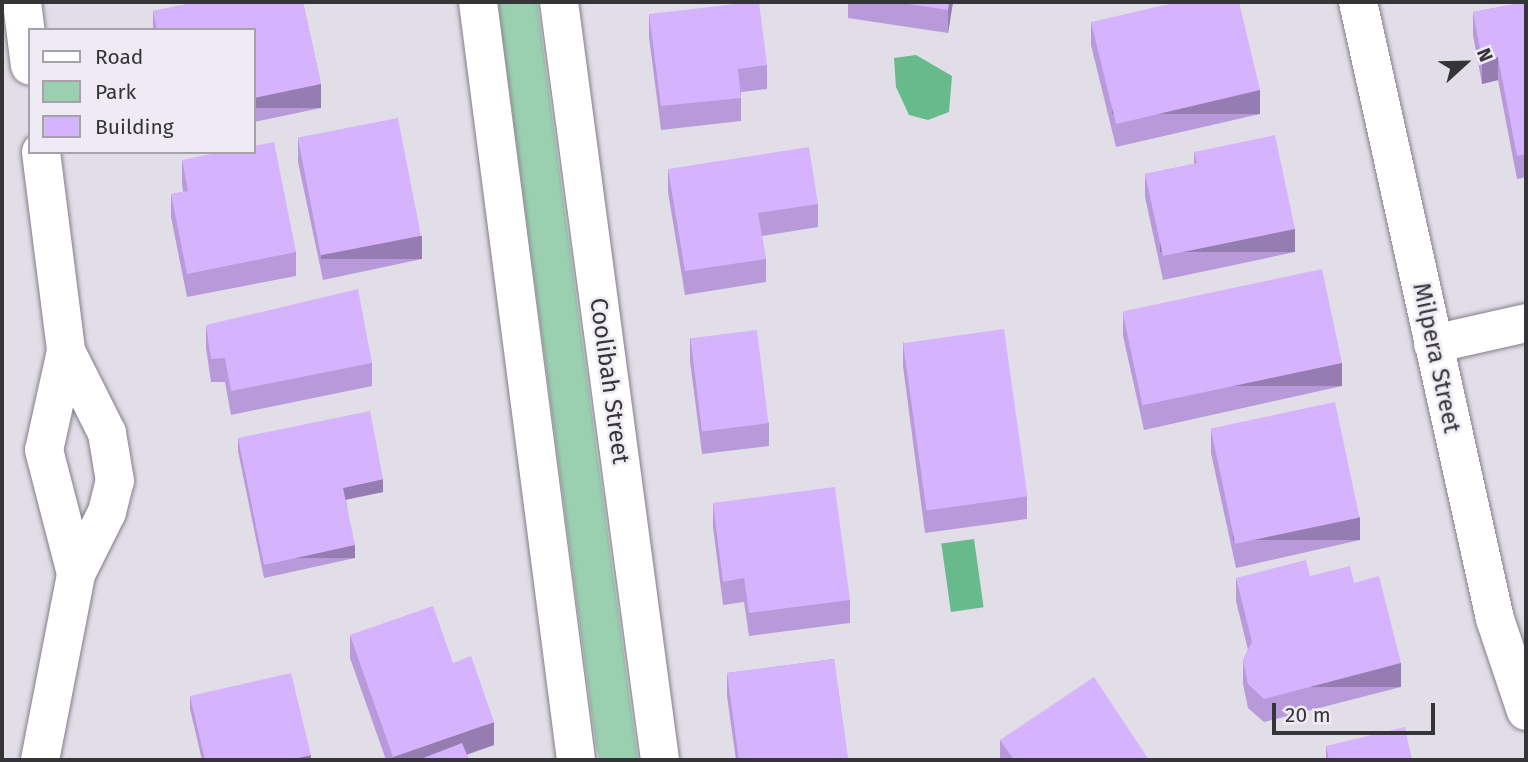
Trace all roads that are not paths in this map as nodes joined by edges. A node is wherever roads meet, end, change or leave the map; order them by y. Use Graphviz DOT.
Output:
graph roads {
  1 [pos="22,2"];
  2 [pos="478,2"];
  3 [pos="559,2"];
  4 [pos="1358,2"];
  5 [pos="28,50"];
  6 [pos="41,154"];
  7 [pos="1526,323"];
  8 [pos="1433,344"];
  9 [pos="66,351"];
  10 [pos="76,575"];
  11 [pos="1526,710"];
  12 [pos="40,760"];
  13 [pos="576,760"];
  14 [pos="660,760"];
  1 -- 5 [label="street"];
  2 -- 13 [label="street"];
  3 -- 14 [label="street, Coolibah Street"];
  4 -- 8 [label="street, Milpera Street"];
  6 -- 9 [label="street"];
  7 -- 8 [label="street"];
  8 -- 11 [label="street, Milpera Street"];
  9 -- 10 [label="street"];
  9 -- 10 [label="street"];
  10 -- 12 [label="street"];
}
